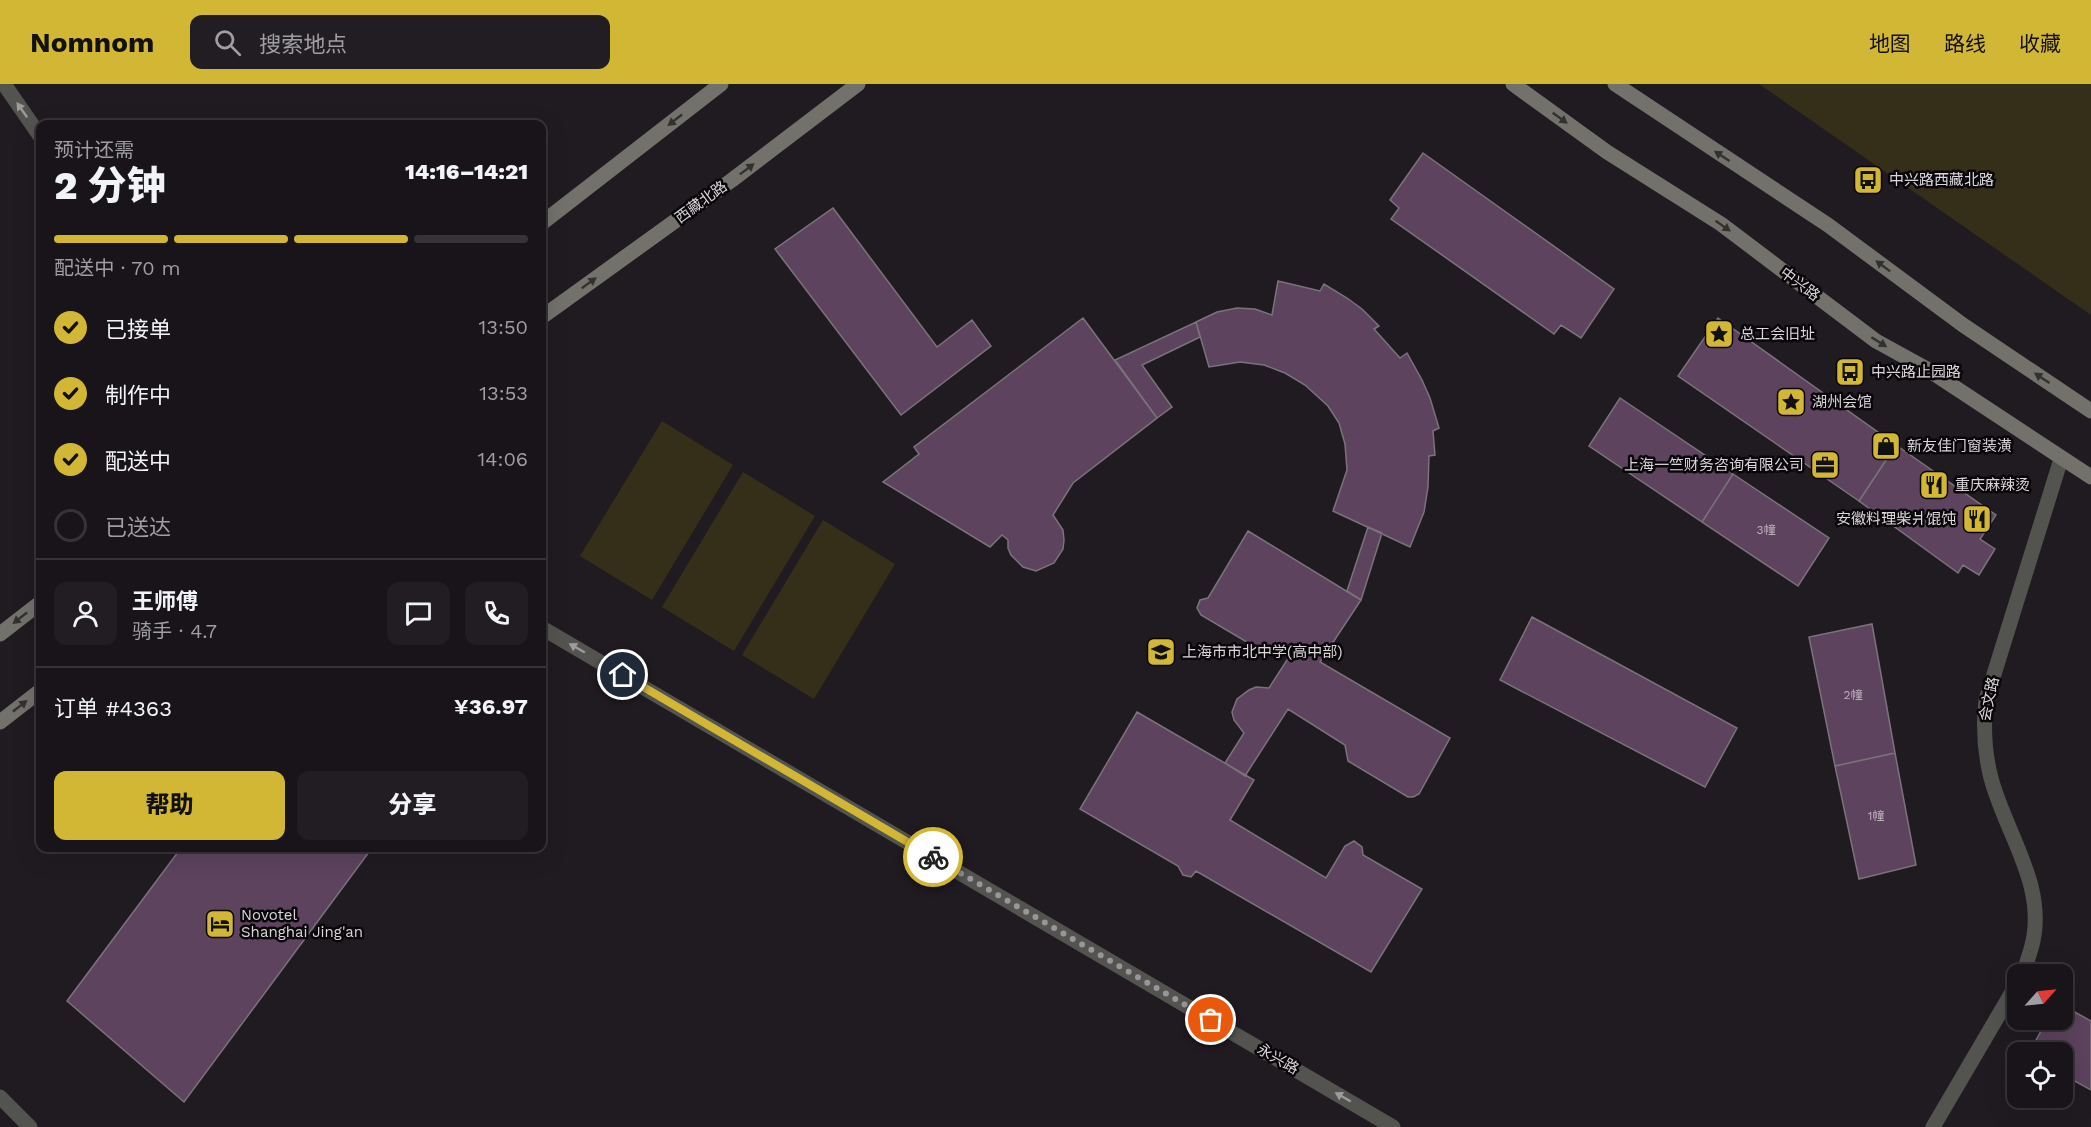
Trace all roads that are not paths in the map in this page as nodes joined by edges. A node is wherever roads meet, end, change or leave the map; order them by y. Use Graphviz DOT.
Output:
graph roads {
  1 [pos="4,84"];
  2 [pos="722,84"];
  3 [pos="858,84"];
  4 [pos="1513,84"];
  5 [pos="1615,84"];
  6 [pos="36,130"];
  7 [pos="546,220"];
  8 [pos="546,314"];
  9 [pos="2091,411"];
  10 [pos="2061,459"];
  11 [pos="2091,477"];
  12 [pos="36,606"];
  13 [pos="546,630"];
  14 [pos="0,634"];
  15 [pos="36,694"];
  16 [pos="0,722"];
  17 [pos="2026,964"];
  18 [pos="2007,1001"];
  19 [pos="0,1097"];
  20 [pos="30,1127"];
  21 [pos="1393,1127"];
  22 [pos="1933,1127"];
  6 -- 1 [label="street, one-way"];
  2 -- 7 [label="main road, one-way"];
  8 -- 3 [label="main road, 西藏北路, one-way"];
  4 -- 10 [label="main road, 中兴路, one-way"];
  9 -- 5 [label="main road, one-way"];
  10 -- 11 [label="main road, 中兴路"];
  10 -- 17 [label="street, 会文路"];
  12 -- 14 [label="main road, one-way"];
  21 -- 13 [label="street, 永兴路, one-way"];
  16 -- 15 [label="main road, one-way"];
  18 -- 22 [label="street"];
  19 -- 20 [label="street"];
}
